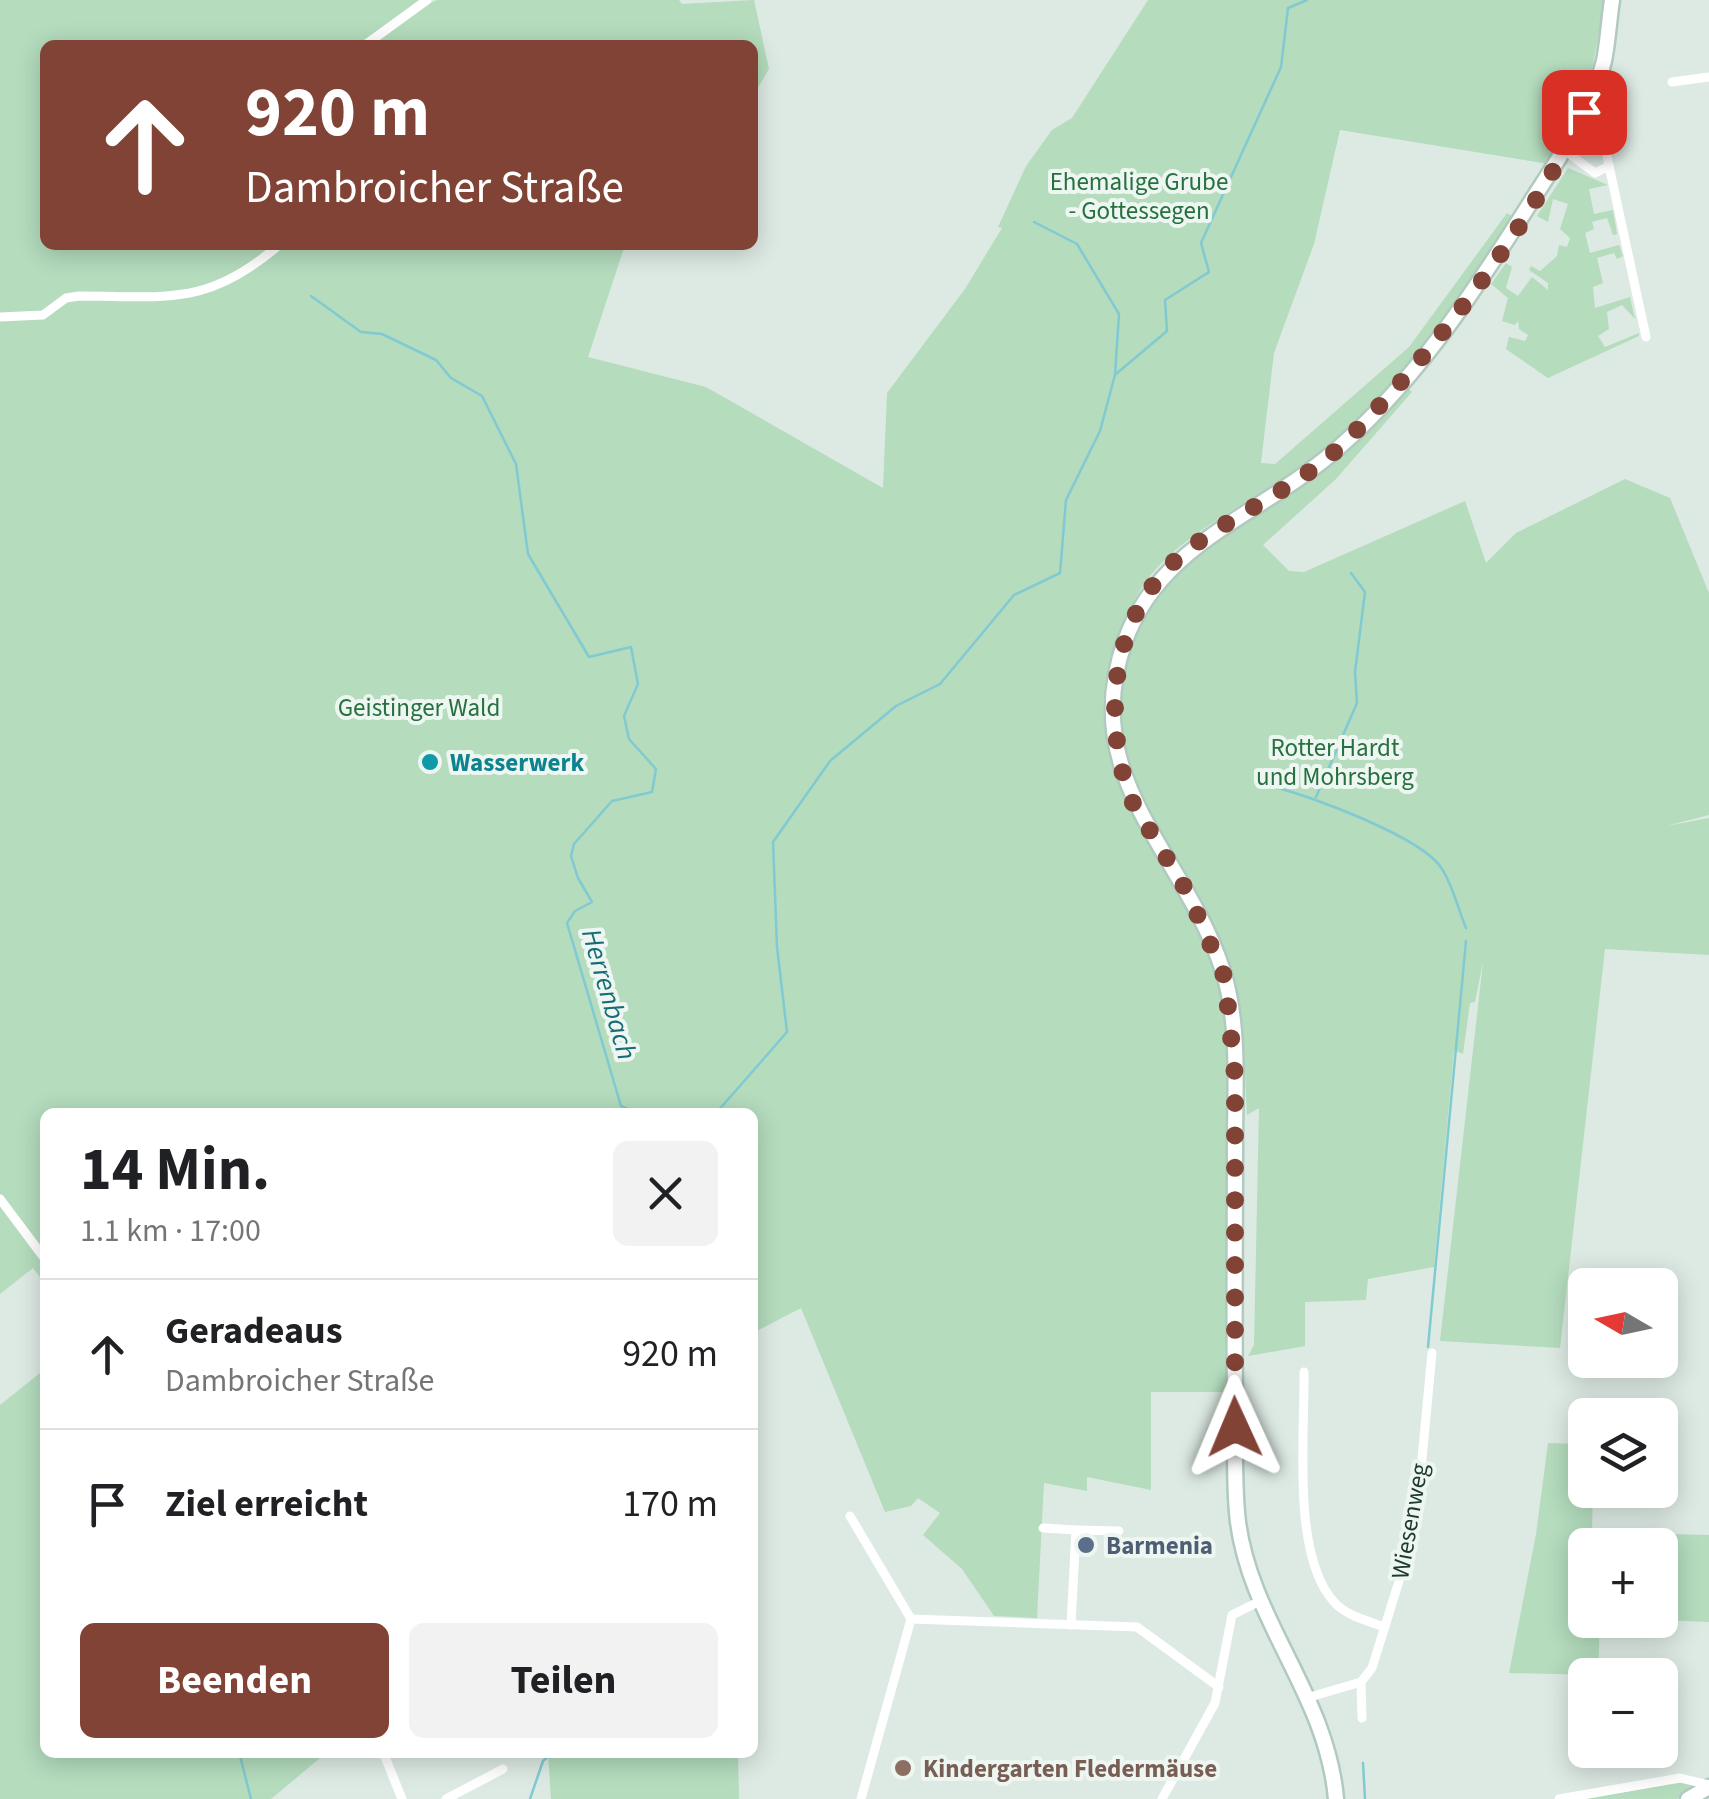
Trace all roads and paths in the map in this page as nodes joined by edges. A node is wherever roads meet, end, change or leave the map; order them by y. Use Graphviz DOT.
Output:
graph roads {
  1 [pos="427,0"];
  2 [pos="1612,0"];
  3 [pos="372,40"];
  4 [pos="1709,78"];
  5 [pos="1672,82"];
  6 [pos="1584,112"];
  7 [pos="1564,150"];
  8 [pos="1608,166"];
  9 [pos="272,250"];
  10 [pos="0,318"];
  11 [pos="1646,337"];
  12 [pos="0,1199"];
  13 [pos="40,1252"];
  14 [pos="1432,1353"];
  15 [pos="1304,1372"];
  16 [pos="850,1516"];
  17 [pos="1044,1528"];
  18 [pos="1076,1530"];
  19 [pos="1119,1531"];
  20 [pos="1260,1601"];
  21 [pos="912,1619"];
  22 [pos="1070,1626"];
  23 [pos="1384,1626"];
  24 [pos="1361,1682"];
  25 [pos="1219,1687"];
  26 [pos="1310,1697"];
  27 [pos="1362,1718"];
  28 [pos="386,1758"];
  29 [pos="503,1769"];
  30 [pos="1709,1786"];
  31 [pos="863,1798"];
  32 [pos="402,1799"];
  33 [pos="446,1799"];
  34 [pos="1162,1799"];
  35 [pos="1336,1799"];
  36 [pos="1559,1799"];
  37 [pos="1688,1799"];
  1 -- 3 [label="street"];
  2 -- 6 [label="street"];
  4 -- 5 [label="street"];
  6 -- 7 [label="street"];
  6 -- 8 [label="street"];
  7 -- 8 [label="street"];
  7 -- 20 [label="street"];
  8 -- 11 [label="street"];
  9 -- 10 [label="street"];
  12 -- 13 [label="street"];
  14 -- 23 [label="street, Wiesenweg"];
  15 -- 23 [label="street"];
  16 -- 21 [label="street"];
  17 -- 18 [label="street"];
  18 -- 19 [label="street"];
  18 -- 22 [label="street"];
  20 -- 25 [label="street"];
  20 -- 26 [label="street"];
  21 -- 22 [label="street"];
  21 -- 31 [label="street"];
  22 -- 25 [label="street"];
  23 -- 24 [label="street, Wiesenweg"];
  24 -- 26 [label="street"];
  24 -- 27 [label="street, Wiesenweg"];
  25 -- 34 [label="street"];
  26 -- 35 [label="street"];
  28 -- 32 [label="street"];
  29 -- 33 [label="street"];
  30 -- 36 [label="street"];
  30 -- 37 [label="street"];
}
